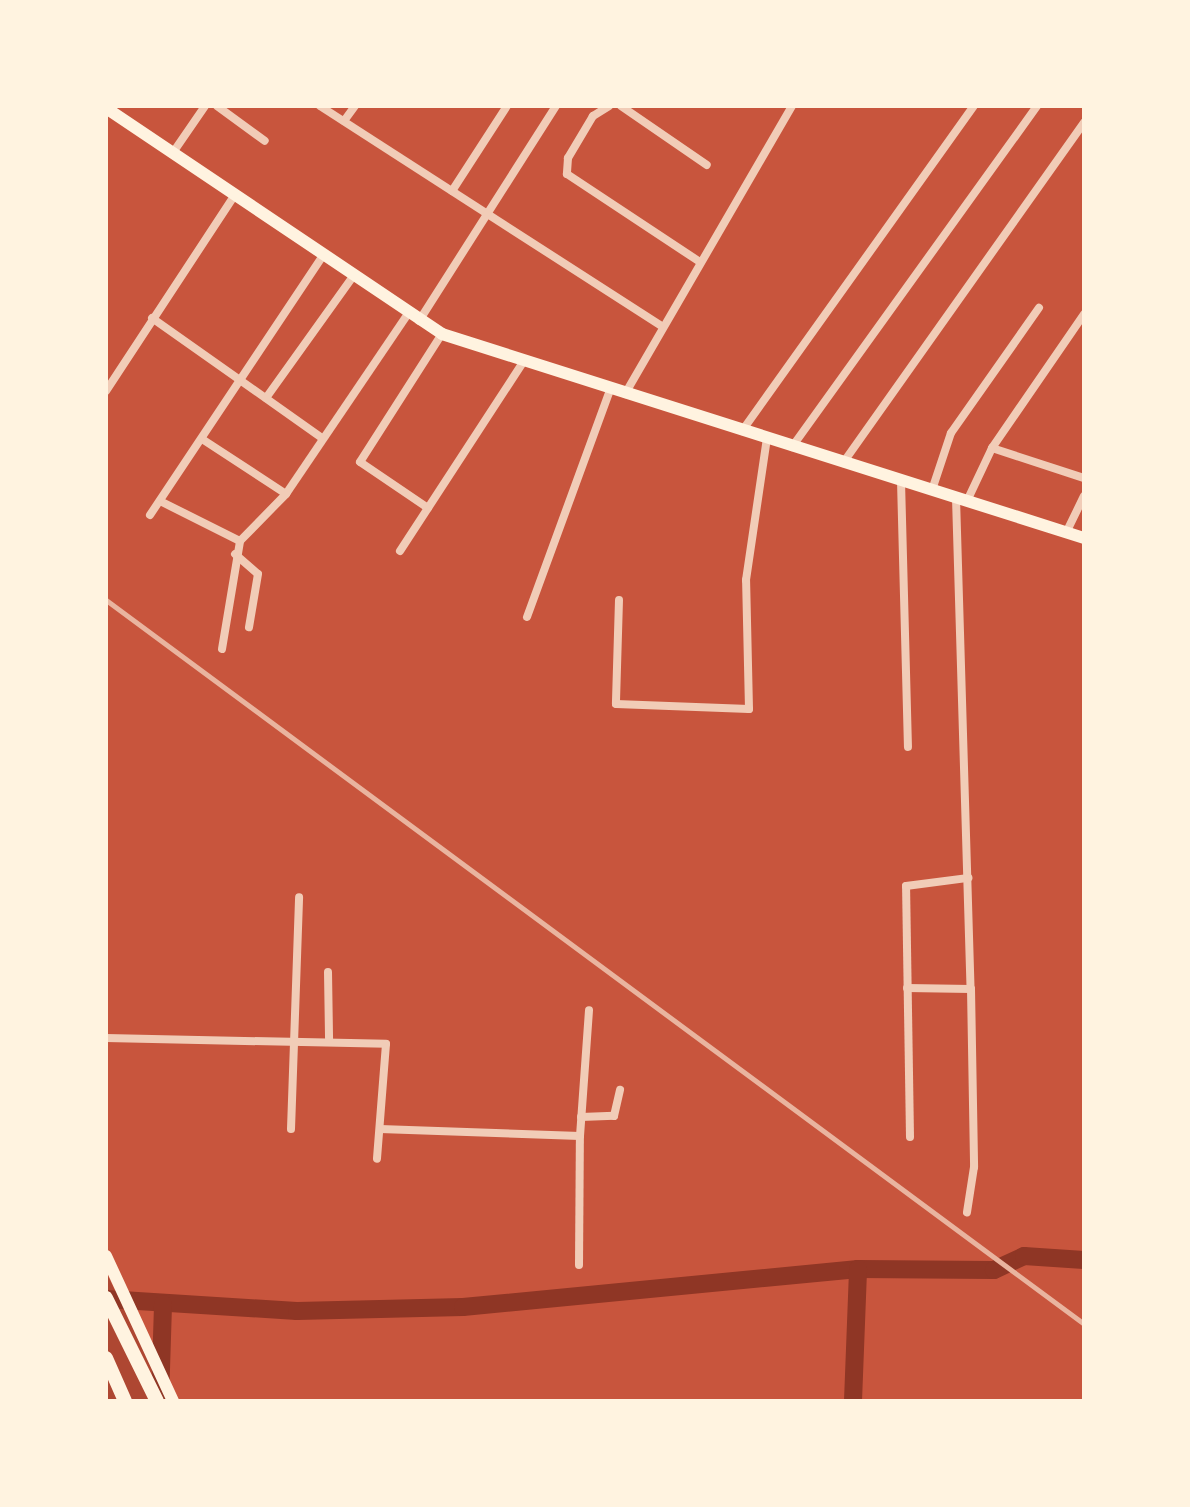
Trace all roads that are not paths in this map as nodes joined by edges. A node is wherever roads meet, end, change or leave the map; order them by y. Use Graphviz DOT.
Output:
graph roads {
  1 [pos="205,106"];
  2 [pos="217,106"];
  3 [pos="320,106"];
  4 [pos="355,106"];
  5 [pos="507,106"];
  6 [pos="556,106"];
  7 [pos="609,106"];
  8 [pos="621,106"];
  9 [pos="974,106"];
  10 [pos="1037,106"];
  11 [pos="789,107"];
  12 [pos="106,108"];
  13 [pos="344,121"];
  14 [pos="1084,122"];
  15 [pos="265,141"];
  16 [pos="172,154"];
  17 [pos="707,165"];
  18 [pos="452,191"];
  19 [pos="234,196"];
  20 [pos="488,213"];
  21 [pos="322,257"];
  22 [pos="700,262"];
  23 [pos="352,278"];
  24 [pos="1039,308"];
  25 [pos="1084,314"];
  26 [pos="152,318"];
  27 [pos="413,318"];
  28 [pos="662,326"];
  29 [pos="442,334"];
  30 [pos="523,362"];
  31 [pos="241,380"];
  32 [pos="610,390"];
  33 [pos="106,391"];
  34 [pos="625,394"];
  35 [pos="266,398"];
  36 [pos="742,431"];
  37 [pos="322,438"];
  38 [pos="767,438"];
  39 [pos="202,439"];
  40 [pos="792,447"];
  41 [pos="992,448"];
  42 [pos="843,463"];
  43 [pos="1084,478"];
  44 [pos="901,481"];
  45 [pos="932,490"];
  46 [pos="286,494"];
  47 [pos="1084,496"];
  48 [pos="961,500"];
  49 [pos="160,501"];
  50 [pos="428,508"];
  51 [pos="150,515"];
  52 [pos="1066,533"];
  53 [pos="1084,538"];
  54 [pos="240,541"];
  55 [pos="400,551"];
  56 [pos="235,554"];
  57 [pos="619,600"];
  58 [pos="527,617"];
  59 [pos="249,627"];
  60 [pos="222,649"];
  61 [pos="908,747"];
  62 [pos="968,878"];
  63 [pos="299,897"];
  64 [pos="328,972"];
  65 [pos="907,988"];
  66 [pos="971,989"];
  67 [pos="589,1010"];
  68 [pos="298,1037"];
  69 [pos="106,1038"];
  70 [pos="329,1039"];
  71 [pos="620,1090"];
  72 [pos="581,1117"];
  73 [pos="291,1129"];
  74 [pos="380,1129"];
  75 [pos="580,1136"];
  76 [pos="910,1137"];
  77 [pos="377,1159"];
  78 [pos="967,1212"];
  79 [pos="106,1256"];
  80 [pos="579,1265"];
  81 [pos="106,1298"];
  82 [pos="106,1358"];
  83 [pos="125,1401"];
  84 [pos="157,1401"];
  85 [pos="173,1401"];
  1 -- 16 [label="street"];
  2 -- 15 [label="street"];
  3 -- 13 [label="street"];
  4 -- 13 [label="street"];
  5 -- 18 [label="street"];
  6 -- 20 [label="street"];
  7 -- 22 [label="street"];
  8 -- 17 [label="street"];
  9 -- 36 [label="street"];
  10 -- 40 [label="street"];
  11 -- 22 [label="street"];
  12 -- 16 [label="main road"];
  13 -- 18 [label="street"];
  14 -- 42 [label="street"];
  16 -- 19 [label="main road"];
  18 -- 20 [label="street"];
  19 -- 21 [label="main road"];
  19 -- 26 [label="street"];
  20 -- 27 [label="street"];
  20 -- 28 [label="street"];
  21 -- 23 [label="main road"];
  21 -- 31 [label="street"];
  22 -- 28 [label="street"];
  23 -- 27 [label="main road"];
  23 -- 35 [label="street"];
  24 -- 45 [label="street"];
  25 -- 41 [label="street"];
  26 -- 31 [label="street"];
  26 -- 33 [label="street"];
  27 -- 29 [label="main road"];
  27 -- 37 [label="street"];
  28 -- 34 [label="street"];
  29 -- 30 [label="main road"];
  29 -- 50 [label="street"];
  30 -- 32 [label="main road"];
  30 -- 50 [label="street"];
  31 -- 35 [label="street"];
  31 -- 39 [label="street"];
  32 -- 34 [label="main road"];
  32 -- 58 [label="street"];
  34 -- 36 [label="main road"];
  35 -- 37 [label="street"];
  36 -- 38 [label="main road"];
  37 -- 46 [label="street"];
  38 -- 40 [label="main road"];
  38 -- 57 [label="street"];
  39 -- 46 [label="street"];
  39 -- 49 [label="street"];
  40 -- 42 [label="main road"];
  41 -- 43 [label="street"];
  41 -- 48 [label="street"];
  42 -- 44 [label="main road"];
  44 -- 45 [label="main road"];
  44 -- 61 [label="street"];
  45 -- 48 [label="main road"];
  46 -- 54 [label="street"];
  47 -- 52 [label="street"];
  48 -- 52 [label="main road"];
  48 -- 62 [label="street"];
  49 -- 51 [label="street"];
  49 -- 54 [label="street"];
  50 -- 55 [label="street"];
  52 -- 53 [label="main road"];
  54 -- 56 [label="street"];
  56 -- 59 [label="street"];
  56 -- 60 [label="street"];
  62 -- 65 [label="street"];
  62 -- 66 [label="street"];
  63 -- 68 [label="street"];
  64 -- 70 [label="street"];
  65 -- 66 [label="street"];
  65 -- 76 [label="street"];
  66 -- 78 [label="street"];
  67 -- 72 [label="street"];
  68 -- 69 [label="street"];
  68 -- 70 [label="street"];
  68 -- 73 [label="street"];
  70 -- 74 [label="street"];
  71 -- 72 [label="street"];
  72 -- 75 [label="street"];
  74 -- 75 [label="street"];
  74 -- 77 [label="street"];
  75 -- 80 [label="street"];
  79 -- 85 [label="main road"];
  81 -- 84 [label="main road"];
  82 -- 83 [label="main road"];
}
